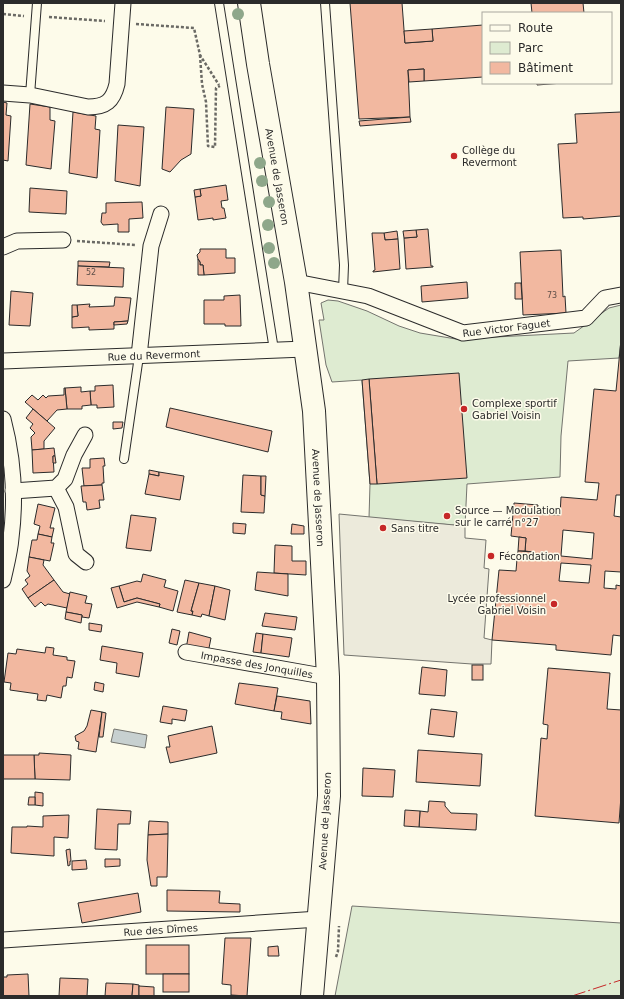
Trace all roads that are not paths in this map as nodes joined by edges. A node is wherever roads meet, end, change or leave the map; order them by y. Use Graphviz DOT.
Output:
graph roads {
  1 [pos="37,3"];
  2 [pos="123,3"];
  3 [pos="219,3"];
  4 [pos="249,3"];
  5 [pos="325,3"];
  6 [pos="3,93"];
  7 [pos="30,95"];
  8 [pos="161,214"];
  9 [pos="63,240"];
  10 [pos="3,247"];
  11 [pos="296,282"];
  12 [pos="343,291"];
  13 [pos="621,295"];
  14 [pos="305,349"];
  15 [pos="274,350"];
  16 [pos="139,356"];
  17 [pos="3,361"];
  18 [pos="3,419"];
  19 [pos="85,435"];
  20 [pos="124,459"];
  21 [pos="56,488"];
  22 [pos="13,491"];
  23 [pos="86,562"];
  24 [pos="3,580"];
  25 [pos="186,652"];
  26 [pos="328,677"];
  27 [pos="319,919"];
  28 [pos="3,936"];
  29 [pos="312,996"];
  1 -- 7 [label="lane"];
  2 -- 7 [label="street"];
  3 -- 15 [label="lane"];
  4 -- 11 [label="main road, Avenue de Jasseron"];
  5 -- 12 [label="lane"];
  6 -- 7 [label="street"];
  8 -- 16 [label="street"];
  9 -- 10 [label="street"];
  11 -- 12 [label="street, Rue Victor Faguet"];
  11 -- 14 [label="main road, Avenue de Jasseron"];
  12 -- 13 [label="street, Rue Victor Faguet"];
  14 -- 15 [label="street, Rue du Revermont"];
  14 -- 26 [label="main road, Avenue de Jasseron"];
  15 -- 16 [label="street, Rue du Revermont"];
  16 -- 17 [label="street, Rue du Revermont"];
  16 -- 20 [label="lane"];
  18 -- 22 [label="street"];
  19 -- 21 [label="street"];
  21 -- 22 [label="street"];
  21 -- 23 [label="street"];
  22 -- 24 [label="street"];
  25 -- 26 [label="street, Impasse des Jonquilles"];
  26 -- 27 [label="main road, Avenue de Jasseron"];
  27 -- 28 [label="street, Rue des Dîmes"];
  27 -- 29 [label="main road, Avenue de Jasseron"];
}
